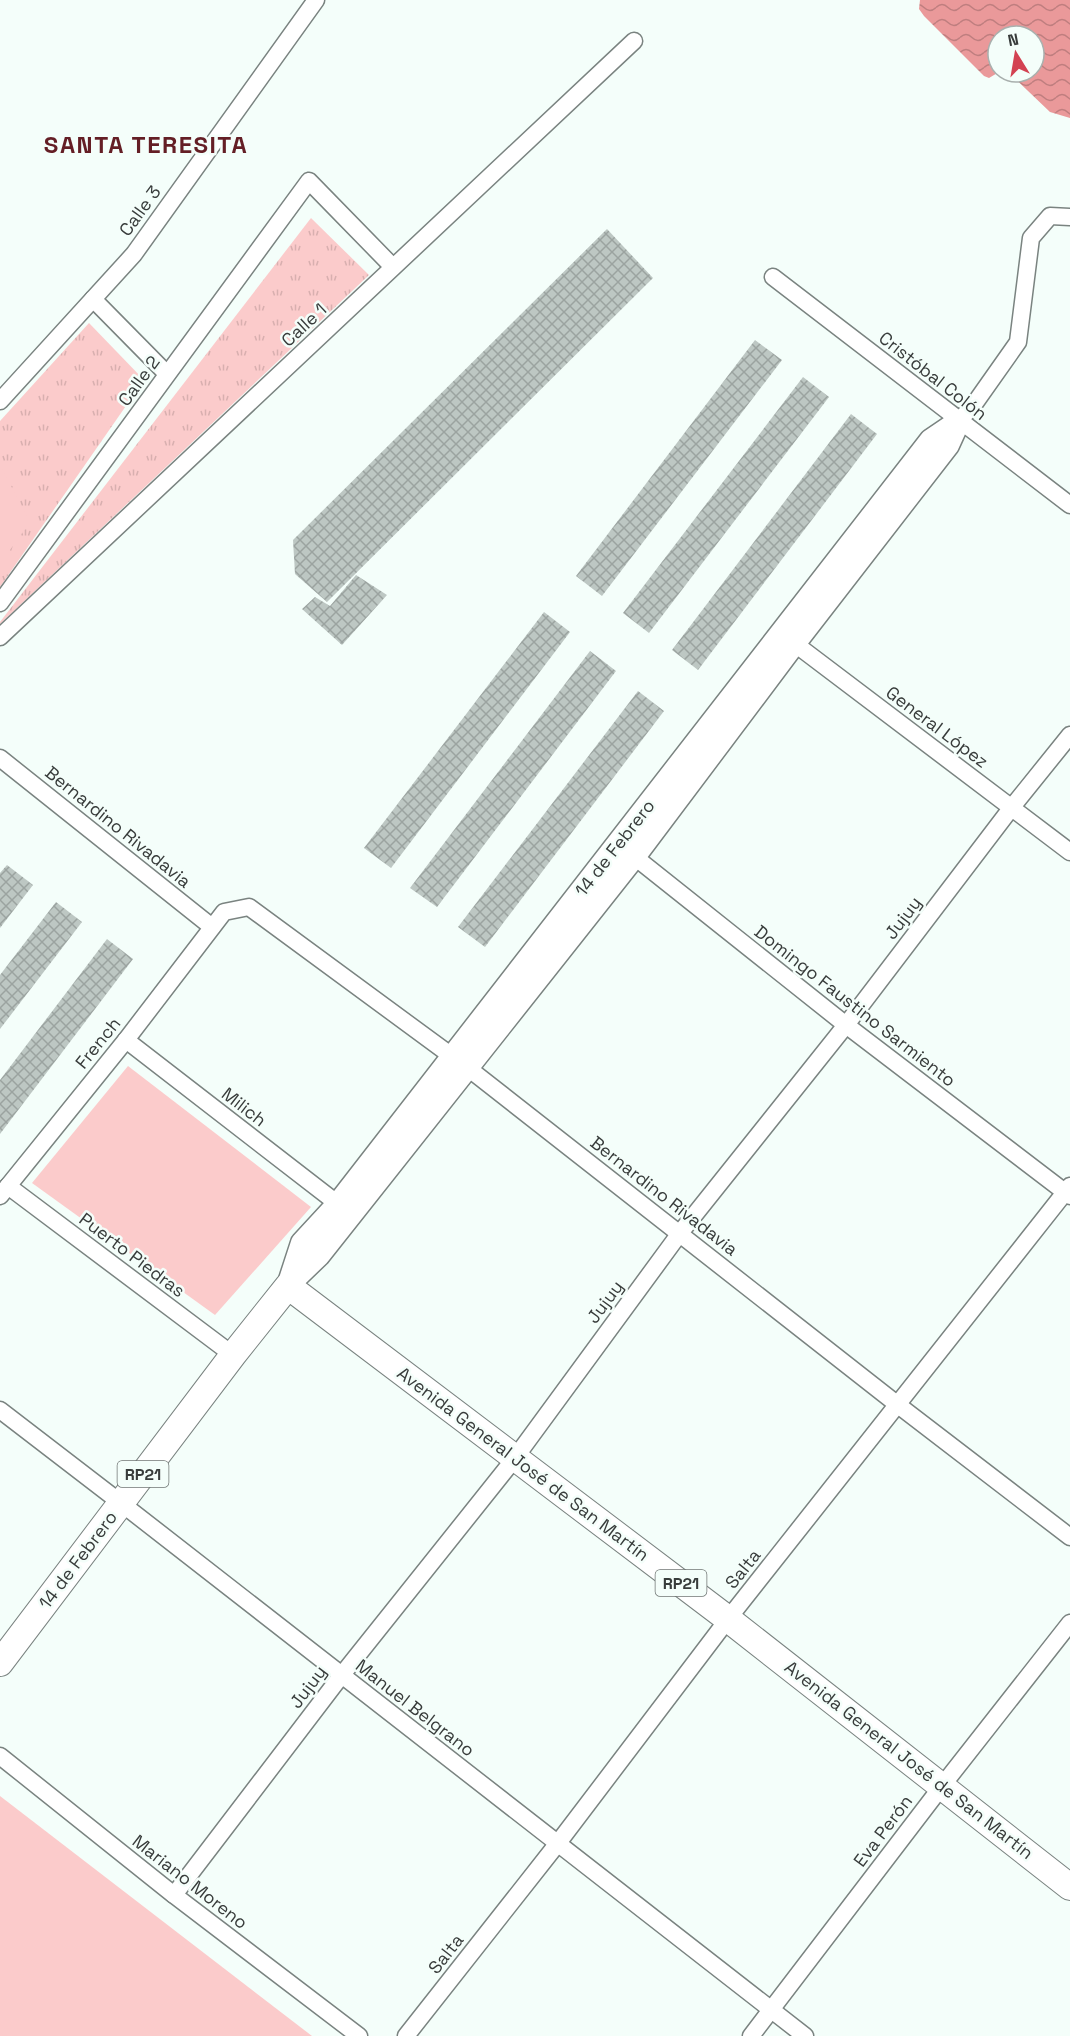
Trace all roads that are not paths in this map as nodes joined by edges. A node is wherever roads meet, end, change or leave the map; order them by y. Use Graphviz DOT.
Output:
graph roads {
  1 [pos="316,0"];
  2 [pos="634,40"];
  3 [pos="1070,217"];
  4 [pos="393,267"];
  5 [pos="773,277"];
  6 [pos="93,299"];
  7 [pos="167,374"];
  8 [pos="0,402"];
  9 [pos="959,421"];
  10 [pos="1070,505"];
  11 [pos="0,603"];
  12 [pos="0,637"];
  13 [pos="788,638"];
  14 [pos="1070,735"];
  15 [pos="0,758"];
  16 [pos="1012,807"];
  17 [pos="626,850"];
  18 [pos="1070,852"];
  19 [pos="224,912"];
  20 [pos="212,927"];
  21 [pos="846,1025"];
  22 [pos="126,1040"];
  23 [pos="460,1063"];
  24 [pos="4,1191"];
  25 [pos="1068,1191"];
  26 [pos="338,1204"];
  27 [pos="680,1233"];
  28 [pos="288,1286"];
  29 [pos="233,1354"];
  30 [pos="898,1405"];
  31 [pos="0,1410"];
  32 [pos="515,1458"];
  33 [pos="121,1503"];
  34 [pos="1070,1536"];
  35 [pos="728,1619"];
  36 [pos="1070,1623"];
  37 [pos="0,1663"];
  38 [pos="341,1676"];
  39 [pos="0,1756"];
  40 [pos="942,1786"];
  41 [pos="558,1843"];
  42 [pos="1070,1887"];
  43 [pos="174,1895"];
  44 [pos="772,2010"];
  45 [pos="359,2036"];
  46 [pos="406,2036"];
  47 [pos="751,2036"];
  48 [pos="806,2036"];
  1 -- 6 [label="street, Calle 3"];
  2 -- 4 [label="street, Calle 1"];
  3 -- 9 [label="street, 14 de Febrero"];
  4 -- 7 [label="street, Calle 2"];
  4 -- 12 [label="street, Calle 1"];
  5 -- 9 [label="street, Cristóbal Colón"];
  6 -- 7 [label="street"];
  6 -- 8 [label="street, Calle 3"];
  7 -- 11 [label="street, Calle 2"];
  9 -- 10 [label="street, Cristóbal Colón"];
  9 -- 13 [label="main road, 14 de Febrero"];
  13 -- 16 [label="street, General López"];
  13 -- 17 [label="main road, 14 de Febrero"];
  14 -- 16 [label="street, Jujuy"];
  15 -- 20 [label="street, Bernardino Rivadavia"];
  16 -- 18 [label="street, General López"];
  16 -- 21 [label="street, Jujuy"];
  17 -- 21 [label="street, Domingo Faustino Sarmiento"];
  17 -- 23 [label="main road, 14 de Febrero"];
  19 -- 20 [label="street, French"];
  19 -- 23 [label="street, Bernardino Rivadavia"];
  20 -- 22 [label="street, French"];
  21 -- 25 [label="street, Domingo Faustino Sarmiento"];
  21 -- 27 [label="street, Jujuy"];
  22 -- 24 [label="street, French"];
  22 -- 26 [label="street, Milich"];
  23 -- 26 [label="main road, 14 de Febrero"];
  23 -- 27 [label="street, Bernardino Rivadavia"];
  23 -- 28 [label="main road, 14 de Febrero"];
  24 -- 29 [label="street, Puerto Piedras"];
  25 -- 30 [label="street, Salta"];
  26 -- 28 [label="main road, 14 de Febrero"];
  27 -- 30 [label="street, Bernardino Rivadavia"];
  27 -- 32 [label="street, Jujuy"];
  28 -- 29 [label="main road, 14 de Febrero / RP21"];
  28 -- 32 [label="main road, Avenida General José de San Martín / RP21"];
  29 -- 33 [label="main road, 14 de Febrero / RP21"];
  30 -- 34 [label="street, Bernardino Rivadavia"];
  30 -- 35 [label="street, Salta"];
  31 -- 33 [label="street, Manuel Belgrano"];
  32 -- 35 [label="main road, Avenida General José de San Martín / RP21"];
  32 -- 38 [label="street, Jujuy"];
  33 -- 37 [label="main road, 14 de Febrero / RP21"];
  33 -- 38 [label="street, Manuel Belgrano"];
  35 -- 40 [label="main road, Avenida General José de San Martín / RP21"];
  35 -- 41 [label="street, Salta"];
  36 -- 40 [label="street, Eva Perón"];
  38 -- 41 [label="street, Manuel Belgrano"];
  38 -- 43 [label="street, Jujuy"];
  39 -- 43 [label="street, Mariano Moreno"];
  40 -- 42 [label="main road, Avenida General José de San Martín / RP21"];
  40 -- 44 [label="street, Eva Perón"];
  41 -- 44 [label="street, Manuel Belgrano"];
  41 -- 46 [label="street, Salta"];
  43 -- 45 [label="street, Mariano Moreno"];
  44 -- 47 [label="street, Eva Perón"];
  44 -- 48 [label="street, Manuel Belgrano"];
}
